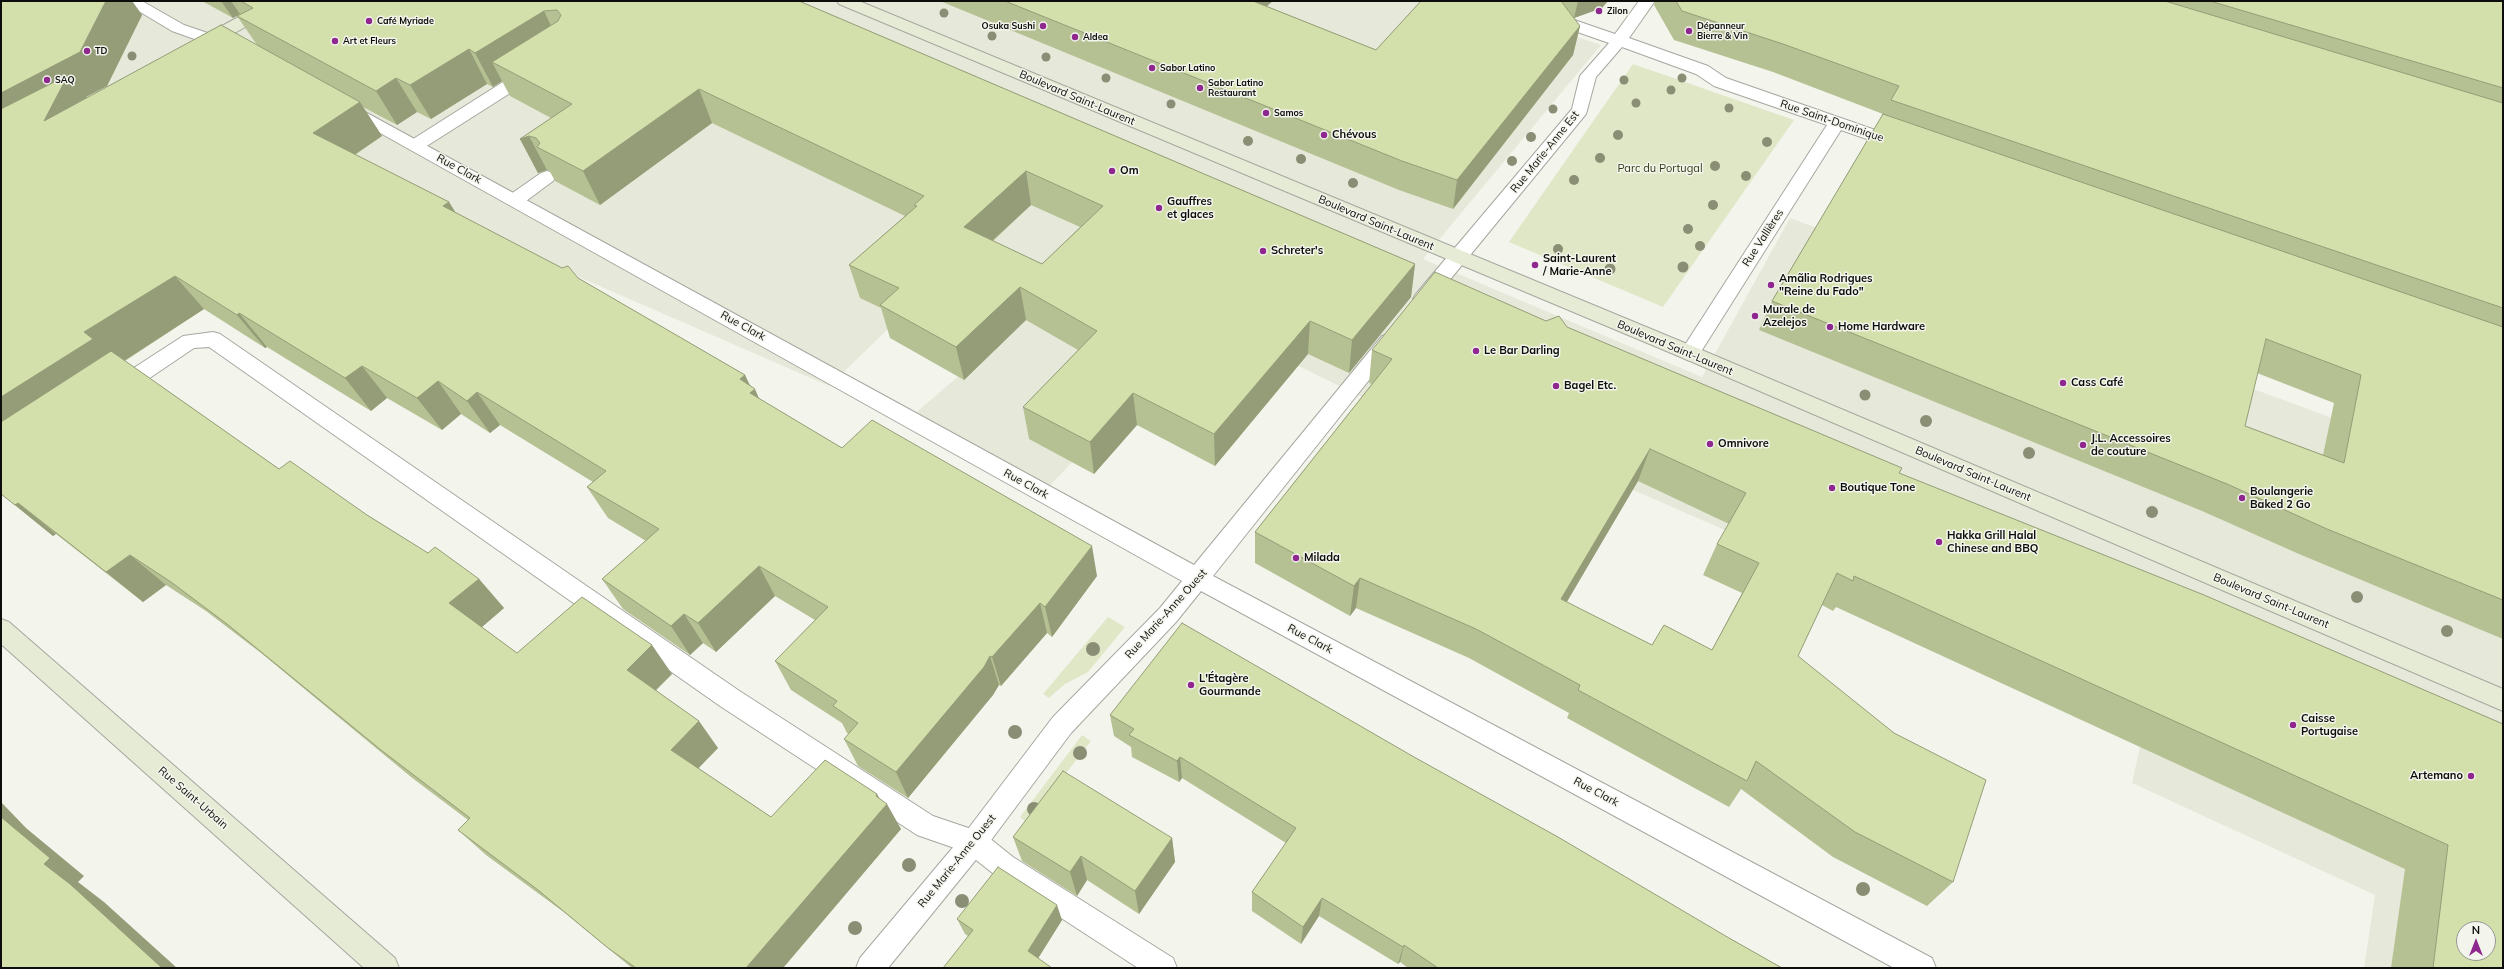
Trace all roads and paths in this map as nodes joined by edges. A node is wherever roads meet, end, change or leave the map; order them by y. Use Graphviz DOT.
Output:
graph roads {
  1 [pos="130,1"];
  2 [pos="280,1"];
  3 [pos="845,1"];
  4 [pos="1503,1"];
  5 [pos="1648,1"];
  6 [pos="209,40"];
  7 [pos="1619,40"];
  8 [pos="190,50"];
  9 [pos="244,51"];
  10 [pos="547,63"];
  11 [pos="326,96"];
  12 [pos="1837,122"];
  13 [pos="416,145"];
  14 [pos="1912,149"];
  15 [pos="547,177"];
  16 [pos="515,200"];
  17 [pos="1459,258"];
  18 [pos="1690,353"];
  19 [pos="99,401"];
  20 [pos="1198,579"];
  21 [pos="1,629"];
  22 [pos="2503,700"];
  23 [pos="974,842"];
  24 [pos="385,968"];
  25 [pos="870,968"];
  26 [pos="1163,968"];
  27 [pos="1922,968"];
  1 -- 6 [label="street"];
  2 -- 6 [label="main road"];
  3 -- 17 [label="main road, Boulevard Saint-Laurent"];
  4 -- 7 [label="street, Rue Saint-Dominique"];
  5 -- 7 [label="street, Rue Marie-Anne Est"];
  6 -- 8 [label="main road"];
  6 -- 9 [label="street"];
  7 -- 12 [label="street, Rue Saint-Dominique"];
  7 -- 17 [label="street, Rue Marie-Anne Est"];
  10 -- 13 [label="street"];
  11 -- 13 [label="street, Rue Clark"];
  12 -- 14 [label="street, Rue Saint-Dominique"];
  12 -- 18 [label="street, Rue Vallières"];
  13 -- 16 [label="street, Rue Clark"];
  15 -- 16 [label="street"];
  16 -- 20 [label="street, Rue Clark"];
  17 -- 18 [label="main road, Boulevard Saint-Laurent"];
  17 -- 20 [label="street, Rue Marie-Anne Ouest"];
  18 -- 22 [label="main road, Boulevard Saint-Laurent"];
  19 -- 23 [label="street"];
  20 -- 23 [label="street, Rue Marie-Anne Ouest"];
  20 -- 27 [label="street, Rue Clark"];
  21 -- 24 [label="main road, Rue Saint-Urbain"];
  23 -- 25 [label="street, Rue Marie-Anne Ouest"];
  23 -- 26 [label="street"];
}
